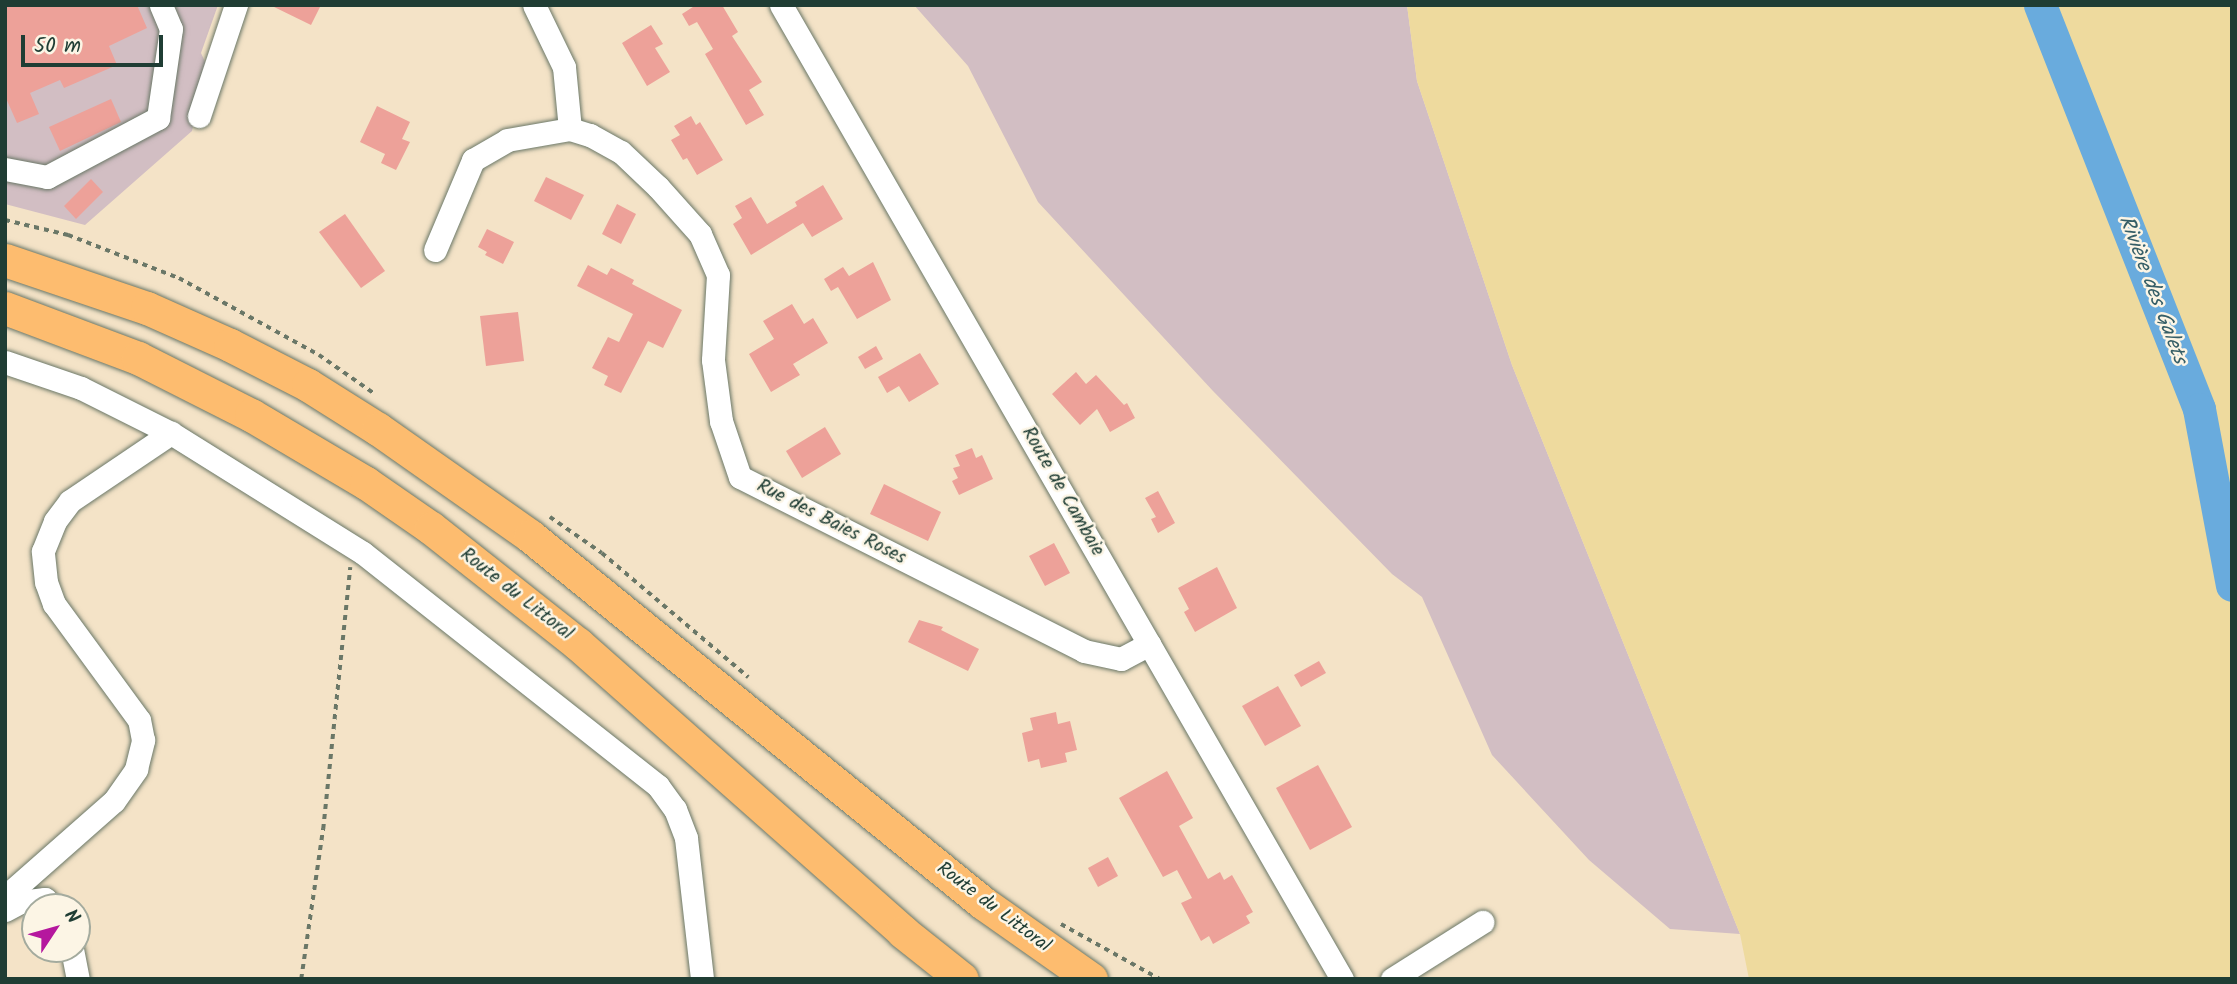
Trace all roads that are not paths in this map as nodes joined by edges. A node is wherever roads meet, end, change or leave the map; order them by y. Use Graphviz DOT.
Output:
graph roads {
  1 [pos="162,5"];
  2 [pos="236,5"];
  3 [pos="534,5"];
  4 [pos="781,5"];
  5 [pos="199,116"];
  6 [pos="570,129"];
  7 [pos="5,169"];
  8 [pos="435,250"];
  9 [pos="5,260"];
  10 [pos="5,308"];
  11 [pos="5,362"];
  12 [pos="171,433"];
  13 [pos="1149,644"];
  14 [pos="5,897"];
  15 [pos="21,902"];
  16 [pos="5,911"];
  17 [pos="1482,922"];
  18 [pos="702,979"];
  19 [pos="962,979"];
  20 [pos="1091,979"];
  21 [pos="1342,979"];
  22 [pos="1392,979"];
  1 -- 7 [label="street"];
  2 -- 5 [label="street"];
  3 -- 6 [label="street"];
  4 -- 13 [label="street, Route de Cambaie"];
  6 -- 8 [label="street"];
  6 -- 13 [label="street, Rue des Baies Roses"];
  9 -- 20 [label="highway, Route du Littoral"];
  10 -- 19 [label="highway, Route du Littoral"];
  11 -- 12 [label="street"];
  12 -- 14 [label="street"];
  12 -- 18 [label="street"];
  13 -- 21 [label="street, Route de Cambaie"];
  15 -- 16 [label="street"];
  17 -- 22 [label="street"];
}
